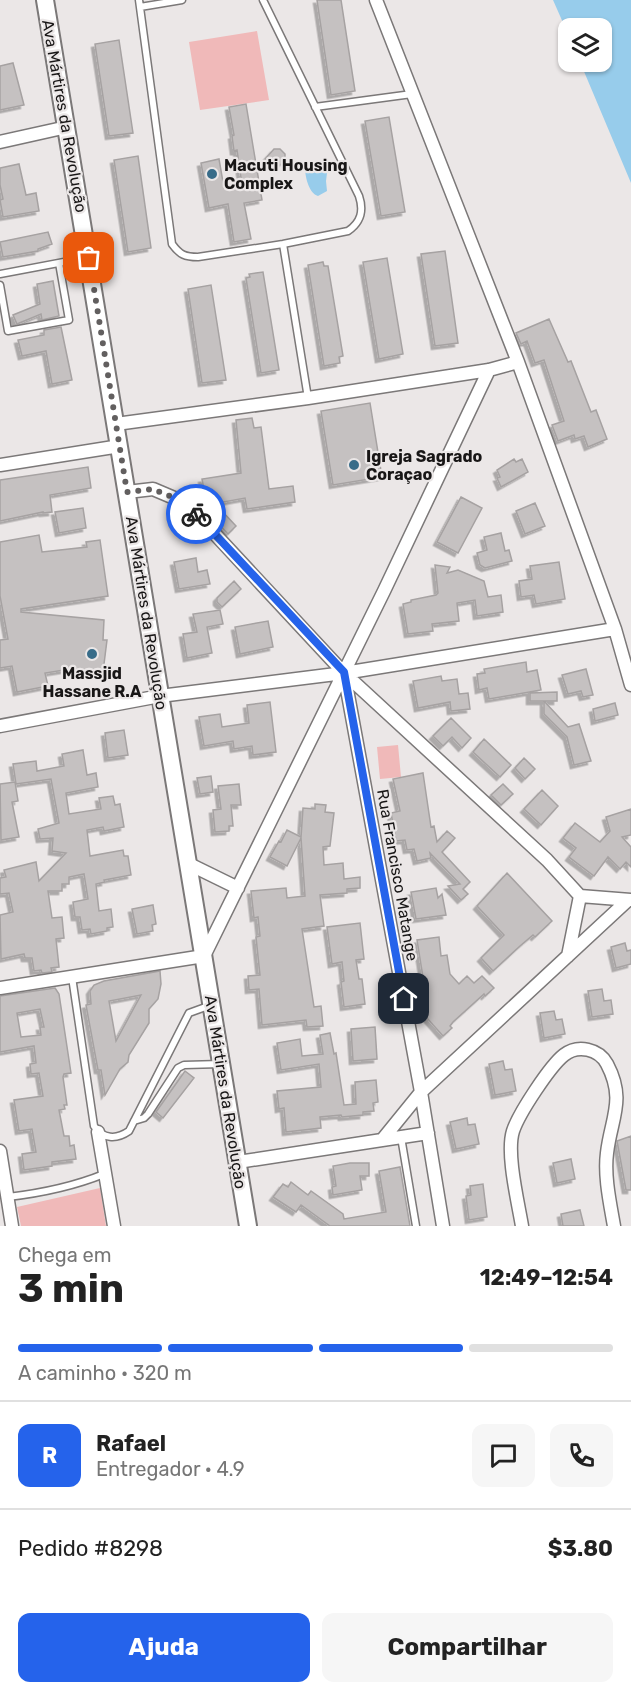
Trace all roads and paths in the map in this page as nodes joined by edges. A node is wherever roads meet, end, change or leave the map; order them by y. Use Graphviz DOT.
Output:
graph roads {
  1 [pos="45,0"];
  2 [pos="182,0"];
  3 [pos="262,0"];
  4 [pos="376,0"];
  5 [pos="140,4"];
  6 [pos="413,94"];
  7 [pos="315,107"];
  8 [pos="68,127"];
  9 [pos="0,142"];
  10 [pos="283,244"];
  11 [pos="89,258"];
  12 [pos="59,263"];
  13 [pos="0,274"];
  14 [pos="0,285"];
  15 [pos="518,362"];
  16 [pos="489,370"];
  17 [pos="308,398"];
  18 [pos="116,424"];
  19 [pos="120,446"];
  20 [pos="0,465"];
  21 [pos="127,492"];
  22 [pos="615,629"];
  23 [pos="344,672"];
  24 [pos="631,686"];
  25 [pos="160,696"];
  26 [pos="0,726"];
  27 [pos="189,864"];
  28 [pos="238,888"];
  29 [pos="580,896"];
  30 [pos="629,901"];
  31 [pos="204,956"];
  32 [pos="567,957"];
  33 [pos="72,977"];
  34 [pos="0,988"];
  35 [pos="212,1005"];
  36 [pos="221,1064"];
  37 [pos="421,1092"];
  38 [pos="134,1121"];
  39 [pos="98,1132"];
  40 [pos="428,1133"];
  41 [pos="401,1137"];
  42 [pos="382,1140"];
  43 [pos="0,1151"];
  44 [pos="238,1162"];
  45 [pos="104,1174"];
  46 [pos="4,1198"];
  47 [pos="12,1226"];
  48 [pos="114,1226"];
  49 [pos="248,1226"];
  50 [pos="416,1226"];
  51 [pos="443,1226"];
  52 [pos="522,1226"];
  53 [pos="614,1226"];
  1 -- 8 [label="street, Ava Mártires da Revolução"];
  2 -- 5 [label="lane"];
  3 -- 7 [label="lane"];
  4 -- 6 [label="street"];
  5 -- 10 [label="lane"];
  6 -- 7 [label="lane"];
  6 -- 15 [label="street"];
  7 -- 10 [label="lane"];
  8 -- 9 [label="street"];
  8 -- 11 [label="street, Ava Mártires da Revolução"];
  10 -- 17 [label="lane"];
  11 -- 12 [label="lane"];
  11 -- 18 [label="street, Ava Mártires da Revolução"];
  12 -- 13 [label="lane"];
  12 -- 14 [label="lane"];
  15 -- 16 [label="street"];
  15 -- 22 [label="street"];
  16 -- 17 [label="street"];
  16 -- 23 [label="street"];
  17 -- 18 [label="street"];
  18 -- 19 [label="street, Ava Mártires da Revolução"];
  19 -- 20 [label="street"];
  19 -- 21 [label="street, Ava Mártires da Revolução"];
  21 -- 23 [label="street"];
  21 -- 25 [label="street, Ava Mártires da Revolução"];
  22 -- 23 [label="street"];
  22 -- 24 [label="street"];
  23 -- 25 [label="street"];
  23 -- 28 [label="street"];
  23 -- 29 [label="street"];
  23 -- 37 [label="street, Rua Francisco Matange"];
  25 -- 26 [label="street"];
  25 -- 27 [label="street, Ava Mártires da Revolução"];
  27 -- 28 [label="street"];
  27 -- 31 [label="street, Ava Mártires da Revolução"];
  28 -- 31 [label="street"];
  29 -- 30 [label="street"];
  29 -- 32 [label="street"];
  30 -- 32 [label="street"];
  31 -- 33 [label="street"];
  31 -- 35 [label="street, Ava Mártires da Revolução"];
  32 -- 37 [label="street"];
  33 -- 34 [label="street"];
  33 -- 39 [label="lane"];
  35 -- 36 [label="street, Ava Mártires da Revolução"];
  35 -- 38 [label="lane"];
  36 -- 38 [label="lane"];
  36 -- 44 [label="street, Ava Mártires da Revolução"];
  37 -- 40 [label="street, Rua Francisco Matange"];
  37 -- 42 [label="street"];
  38 -- 39 [label="lane"];
  39 -- 45 [label="street"];
  40 -- 41 [label="street"];
  40 -- 51 [label="street, Rua Francisco Matange"];
  41 -- 42 [label="street"];
  41 -- 50 [label="lane"];
  42 -- 44 [label="street"];
  43 -- 46 [label="street"];
  44 -- 49 [label="street, Ava Mártires da Revolução"];
  45 -- 46 [label="lane"];
  45 -- 48 [label="street"];
  46 -- 47 [label="street"];
  52 -- 53 [label="street"];
}
